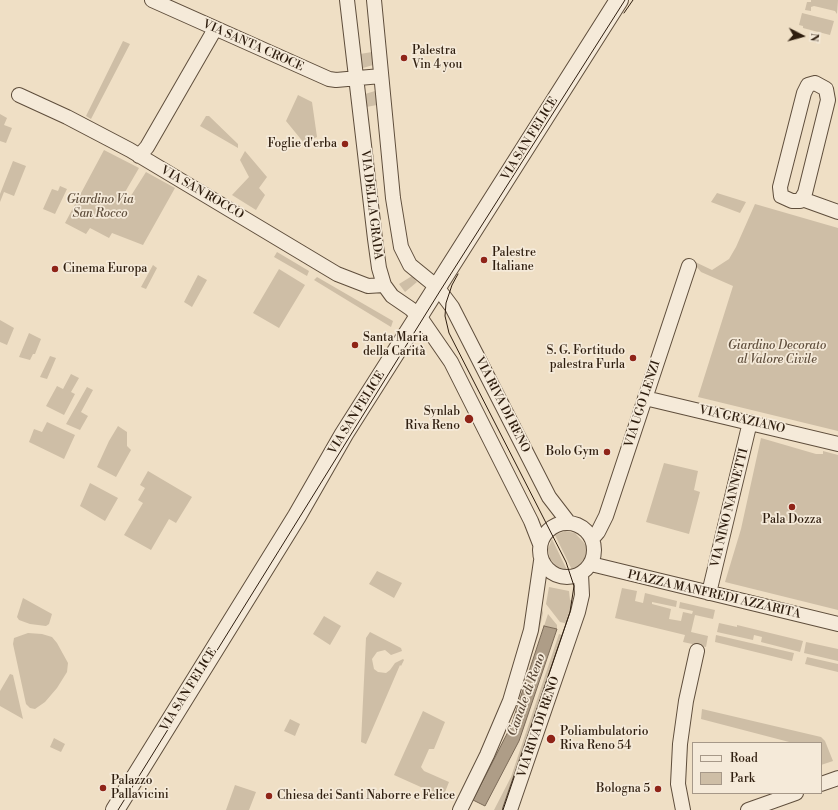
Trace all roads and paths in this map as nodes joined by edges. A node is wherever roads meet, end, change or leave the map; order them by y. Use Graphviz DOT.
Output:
graph roads {
  1 [pos="152,0"];
  2 [pos="347,0"];
  3 [pos="374,0"];
  4 [pos="619,0"];
  5 [pos="215,29"];
  6 [pos="381,76"];
  7 [pos="356,78"];
  8 [pos="19,95"];
  9 [pos="139,156"];
  10 [pos="802,199"];
  11 [pos="838,212"];
  12 [pos="689,266"];
  13 [pos="384,285"];
  14 [pos="437,287"];
  15 [pos="418,316"];
  16 [pos="645,398"];
  17 [pos="750,422"];
  18 [pos="838,444"];
  19 [pos="569,523"];
  20 [pos="592,539"];
  21 [pos="540,544"];
  22 [pos="541,561"];
  23 [pos="586,569"];
  24 [pos="709,593"];
  25 [pos="838,624"];
  26 [pos="697,651"];
  27 [pos="838,778"];
  28 [pos="822,784"];
  29 [pos="793,794"];
  30 [pos="115,810"];
  31 [pos="460,810"];
  32 [pos="510,810"];
  33 [pos="683,810"];
  34 [pos="748,810"];
  1 -- 5 [label="street, VIA SANTA CROCE"];
  2 -- 7 [label="street, VIA DELLA GRADA"];
  3 -- 6 [label="street, VIA DELLA GRADA"];
  4 -- 14 [label="street, VIA SAN FELICE"];
  5 -- 7 [label="street, VIA SANTA CROCE"];
  5 -- 9 [label="street"];
  6 -- 7 [label="street"];
  6 -- 14 [label="street, VIA DELLA GRADA"];
  7 -- 13 [label="street, VIA DELLA GRADA"];
  8 -- 9 [label="street, VIA SAN ROCCO"];
  9 -- 13 [label="street, VIA SAN ROCCO"];
  10 -- 10 [label="street"];
  10 -- 11 [label="street"];
  12 -- 16 [label="street, VIA UGO LENZI"];
  13 -- 15 [label="street, VIA DELLA GRADA"];
  14 -- 15 [label="street, VIA SAN FELICE"];
  14 -- 19 [label="street, VIA RIVA DI RENO"];
  15 -- 21 [label="street"];
  15 -- 30 [label="street, VIA SAN FELICE"];
  16 -- 17 [label="street, VIA GRAZIANO"];
  16 -- 20 [label="street, VIA UGO LENZI"];
  17 -- 18 [label="street, VIA GRAZIANO"];
  17 -- 24 [label="street, VIA NINO NANNETTI"];
  19 -- 20 [label="street"];
  19 -- 21 [label="street"];
  20 -- 23 [label="street"];
  21 -- 22 [label="street"];
  22 -- 23 [label="street"];
  22 -- 31 [label="street"];
  23 -- 24 [label="street, PIAZZA MANFREDI AZZARITA"];
  23 -- 32 [label="street, VIA RIVA DI RENO"];
  24 -- 25 [label="street, PIAZZA MANFREDI AZZARITA"];
  26 -- 33 [label="street"];
  27 -- 28 [label="street"];
  29 -- 34 [label="street"];
}
